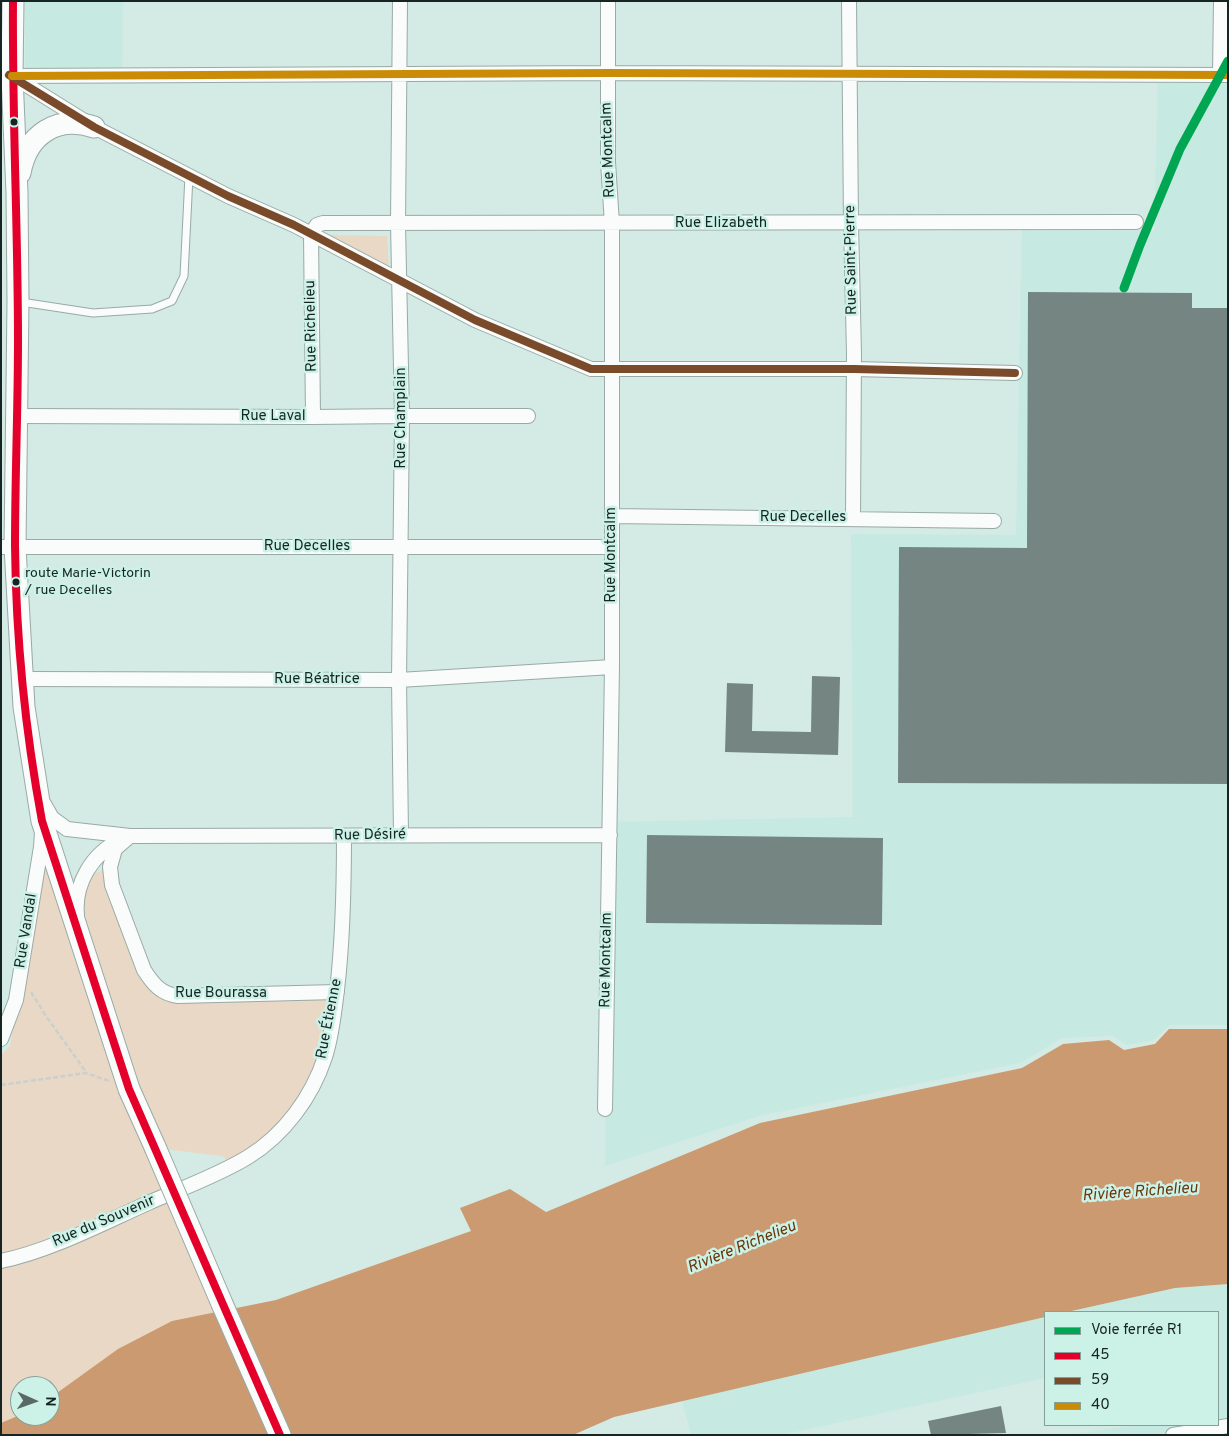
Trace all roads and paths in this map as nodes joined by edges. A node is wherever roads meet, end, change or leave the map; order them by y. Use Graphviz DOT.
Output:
graph roads {
  1 [pos="13,1"];
  2 [pos="400,1"];
  3 [pos="608,1"];
  4 [pos="849,1"];
  5 [pos="1221,1"];
  6 [pos="608,73"];
  7 [pos="850,73"];
  8 [pos="400,74"];
  9 [pos="1224,75"];
  10 [pos="12,76"];
  11 [pos="94,127"];
  12 [pos="189,176"];
  13 [pos="16,193"];
  14 [pos="1136,222"];
  15 [pos="398,224"];
  16 [pos="612,224"];
  17 [pos="851,224"];
  18 [pos="311,234"];
  19 [pos="400,281"];
  20 [pos="18,302"];
  21 [pos="854,369"];
  22 [pos="612,370"];
  23 [pos="1015,372"];
  24 [pos="18,416"];
  25 [pos="402,416"];
  26 [pos="528,416"];
  27 [pos="313,417"];
  28 [pos="612,516"];
  29 [pos="853,518"];
  30 [pos="994,521"];
  31 [pos="8,547"];
  32 [pos="401,547"];
  33 [pos="612,547"];
  34 [pos="1,580"];
  35 [pos="18,602"];
  36 [pos="612,667"];
  37 [pos="22,679"];
  38 [pos="400,680"];
  39 [pos="36,790"];
  40 [pos="42,821"];
  41 [pos="401,835"];
  42 [pos="130,836"];
  43 [pos="344,836"];
  44 [pos="610,836"];
  45 [pos="80,936"];
  46 [pos="20,974"];
  47 [pos="336,992"];
  48 [pos="1,1039"];
  49 [pos="86,1073"];
  50 [pos="1,1085"];
  51 [pos="129,1089"];
  52 [pos="605,1109"];
  53 [pos="232,1166"];
  54 [pos="1,1261"];
  55 [pos="1228,1426"];
  56 [pos="1191,1434"];
  57 [pos="280,1435"];
  58 [pos="1173,1435"];
  1 -- 10 [label="main road"];
  2 -- 8 [label="street, Rue Champlain"];
  3 -- 6 [label="street, Rue Montcalm"];
  4 -- 7 [label="street, Rue Saint-Pierre"];
  5 -- 9 [label="street"];
  6 -- 7 [label="street"];
  6 -- 8 [label="street"];
  6 -- 16 [label="street, Rue Montcalm"];
  7 -- 9 [label="street"];
  7 -- 17 [label="street, Rue Saint-Pierre"];
  8 -- 10 [label="street"];
  8 -- 15 [label="street, Rue Champlain"];
  10 -- 11 [label="street"];
  10 -- 13 [label="main road"];
  11 -- 12 [label="street"];
  11 -- 13 [label="main road"];
  12 -- 18 [label="street"];
  12 -- 20 [label="lane"];
  13 -- 20 [label="main road"];
  14 -- 17 [label="street, Rue Elizabeth"];
  15 -- 16 [label="street, Rue Elizabeth"];
  15 -- 18 [label="street, Rue Elizabeth"];
  15 -- 19 [label="street, Rue Champlain"];
  16 -- 17 [label="street, Rue Elizabeth"];
  16 -- 22 [label="street, Rue Montcalm"];
  17 -- 21 [label="street, Rue Saint-Pierre"];
  18 -- 19 [label="street"];
  18 -- 27 [label="street, Rue Richelieu"];
  19 -- 22 [label="street"];
  19 -- 25 [label="street, Rue Champlain"];
  20 -- 24 [label="main road"];
  21 -- 22 [label="street"];
  21 -- 23 [label="street"];
  21 -- 29 [label="street, Rue Saint-Pierre"];
  22 -- 28 [label="street, Rue Montcalm"];
  24 -- 27 [label="street, Rue Laval"];
  24 -- 31 [label="main road"];
  25 -- 26 [label="street, Rue Laval"];
  25 -- 27 [label="street, Rue Laval"];
  25 -- 32 [label="street, Rue Champlain"];
  28 -- 29 [label="street, Rue Decelles"];
  28 -- 33 [label="street, Rue Montcalm"];
  29 -- 30 [label="street, Rue Decelles"];
  31 -- 32 [label="street, Rue Decelles"];
  31 -- 35 [label="main road"];
  32 -- 33 [label="street, Rue Decelles"];
  32 -- 38 [label="street, Rue Champlain"];
  33 -- 36 [label="street, Rue Montcalm"];
  34 -- 35 [label="main road"];
  35 -- 37 [label="main road"];
  36 -- 38 [label="street, Rue Béatrice"];
  36 -- 44 [label="street, Rue Montcalm"];
  37 -- 38 [label="street, Rue Béatrice"];
  37 -- 39 [label="main road"];
  38 -- 41 [label="street, Rue Champlain"];
  39 -- 40 [label="main road"];
  39 -- 42 [label="street, Rue Désiré"];
  40 -- 45 [label="main road"];
  40 -- 46 [label="street, Rue Vandal"];
  41 -- 43 [label="street, Rue Désiré"];
  41 -- 44 [label="street, Rue Désiré"];
  42 -- 43 [label="street, Rue Désiré"];
  42 -- 45 [label="street, Rue Désiré"];
  42 -- 47 [label="street, Rue Bourassa"];
  43 -- 47 [label="street, Rue Étienne"];
  44 -- 52 [label="street, Rue Montcalm"];
  45 -- 51 [label="main road"];
  46 -- 48 [label="street, Rue Vandal"];
  46 -- 49 [label="path"];
  47 -- 53 [label="street, Rue Étienne"];
  49 -- 50 [label="path"];
  49 -- 51 [label="path"];
  51 -- 57 [label="main road, bridge"];
  53 -- 54 [label="street, Rue du Souvenir"];
  55 -- 56 [label="street"];
  56 -- 58 [label="street"];
}
